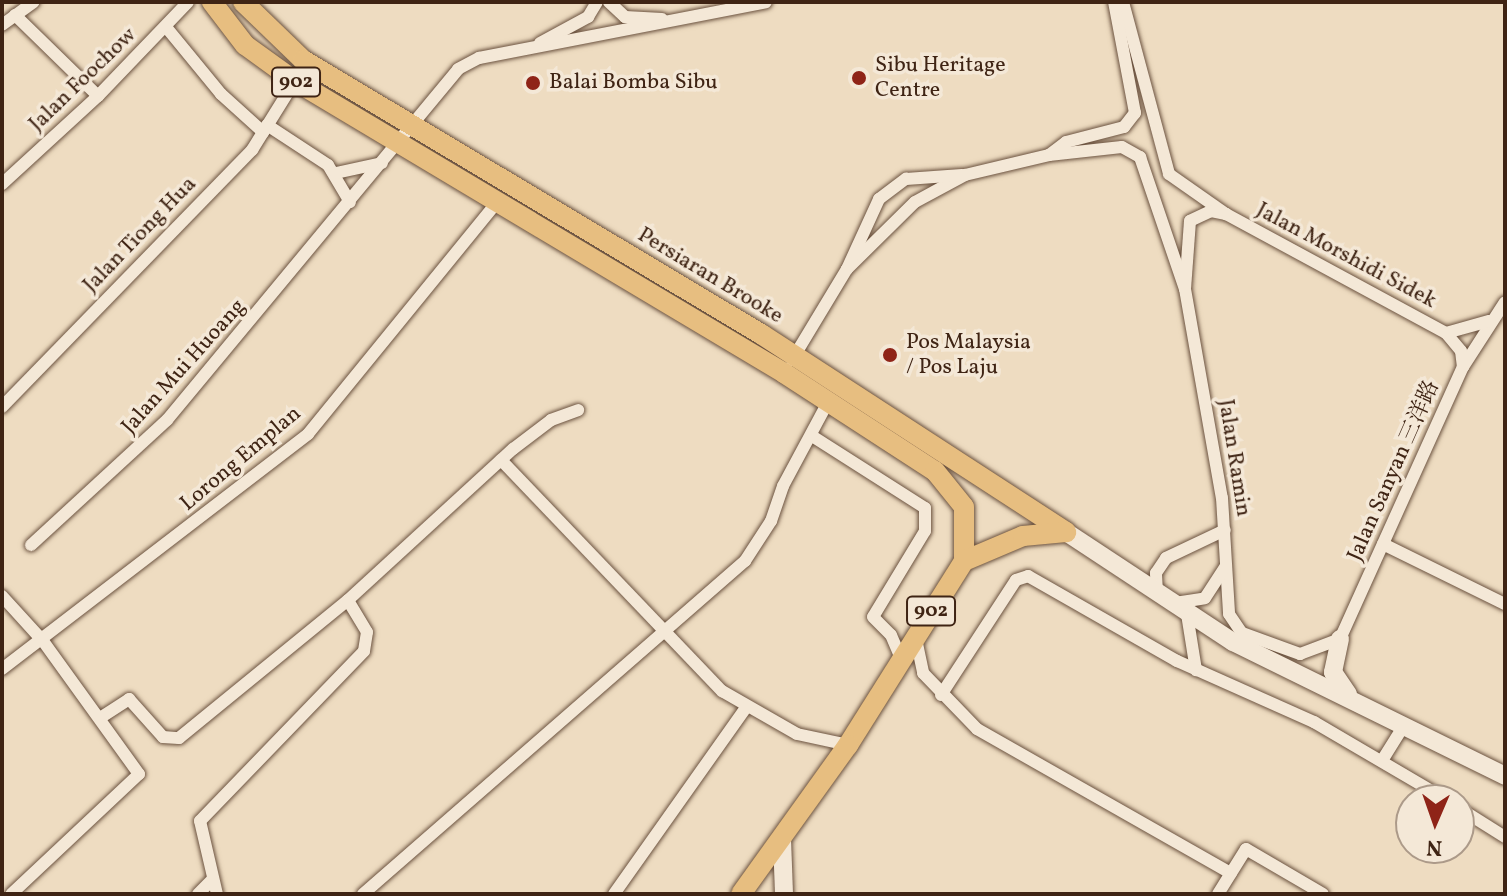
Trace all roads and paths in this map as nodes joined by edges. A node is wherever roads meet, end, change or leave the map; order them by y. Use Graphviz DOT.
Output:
graph roads {
  1 [pos="34,2"];
  2 [pos="188,2"];
  3 [pos="212,2"];
  4 [pos="243,2"];
  5 [pos="597,2"];
  6 [pos="609,2"];
  7 [pos="766,2"];
  8 [pos="1114,2"];
  9 [pos="1123,2"];
  10 [pos="15,15"];
  11 [pos="677,20"];
  12 [pos="2,25"];
  13 [pos="166,27"];
  14 [pos="534,47"];
  15 [pos="295,81"];
  16 [pos="98,96"];
  17 [pos="411,126"];
  18 [pos="265,128"];
  19 [pos="389,154"];
  20 [pos="1049,155"];
  21 [pos="336,173"];
  22 [pos="965,175"];
  23 [pos="2,184"];
  24 [pos="350,202"];
  25 [pos="497,202"];
  26 [pos="1226,214"];
  27 [pos="847,269"];
  28 [pos="1185,289"];
  29 [pos="1505,302"];
  30 [pos="1489,321"];
  31 [pos="1446,333"];
  32 [pos="789,364"];
  33 [pos="1463,367"];
  34 [pos="828,402"];
  35 [pos="2,407"];
  36 [pos="578,410"];
  37 [pos="812,436"];
  38 [pos="501,460"];
  39 [pos="1225,530"];
  40 [pos="1066,532"];
  41 [pos="1383,544"];
  42 [pos="31,545"];
  43 [pos="964,561"];
  44 [pos="1227,563"];
  45 [pos="2,596"];
  46 [pos="348,600"];
  47 [pos="1164,600"];
  48 [pos="1505,604"];
  49 [pos="1187,614"];
  50 [pos="668,633"];
  51 [pos="915,636"];
  52 [pos="1340,639"];
  53 [pos="43,641"];
  54 [pos="901,658"];
  55 [pos="2,669"];
  56 [pos="1196,670"];
  57 [pos="941,695"];
  58 [pos="1363,706"];
  59 [pos="745,709"];
  60 [pos="100,718"];
  61 [pos="1404,726"];
  62 [pos="848,745"];
  63 [pos="1383,759"];
  64 [pos="1505,776"];
  65 [pos="1422,784"];
  66 [pos="1475,818"];
  67 [pos="1505,837"];
  68 [pos="782,839"];
  69 [pos="1231,873"];
  70 [pos="212,880"];
  71 [pos="782,886"];
  72 [pos="11,894"];
  73 [pos="198,894"];
  74 [pos="217,894"];
  75 [pos="363,894"];
  76 [pos="614,894"];
  77 [pos="741,894"];
  78 [pos="1218,894"];
  79 [pos="1323,894"];
  1 -- 10 [label="street"];
  2 -- 13 [label="street, Jalan Foochow"];
  3 -- 15 [label="main road, Persiaran Brooke / 902"];
  4 -- 17 [label="main road, Persiaran Brooke / 902"];
  5 -- 14 [label="street"];
  6 -- 11 [label="street"];
  7 -- 11 [label="street"];
  8 -- 20 [label="street"];
  9 -- 26 [label="street, Jalan Morshidi Sidek"];
  10 -- 12 [label="street"];
  10 -- 16 [label="street"];
  11 -- 14 [label="street, Jalan Mui Huoang"];
  13 -- 16 [label="street, Jalan Foochow"];
  13 -- 18 [label="street"];
  14 -- 17 [label="street, Jalan Mui Huoang"];
  15 -- 18 [label="street, Jalan Tiong Hua"];
  15 -- 19 [label="main road, Persiaran Brooke / 902"];
  16 -- 23 [label="street, Jalan Foochow"];
  17 -- 19 [label="street, Jalan Mui Huoang"];
  17 -- 32 [label="main road, Persiaran Brooke / 902"];
  18 -- 21 [label="street"];
  18 -- 35 [label="street, Jalan Tiong Hua"];
  19 -- 21 [label="street"];
  19 -- 24 [label="street, Jalan Mui Huoang"];
  19 -- 25 [label="main road, Persiaran Brooke / 902"];
  20 -- 22 [label="street"];
  20 -- 28 [label="street"];
  21 -- 24 [label="street"];
  22 -- 27 [label="street"];
  22 -- 27 [label="street"];
  24 -- 42 [label="street, Jalan Mui Huoang"];
  25 -- 32 [label="main road, Persiaran Brooke / 902"];
  25 -- 53 [label="street, Lorong Emplan"];
  26 -- 28 [label="street, Jalan Ramin"];
  26 -- 31 [label="street, Jalan Morshidi Sidek"];
  27 -- 32 [label="street"];
  28 -- 39 [label="street, Jalan Ramin"];
  29 -- 30 [label="street, Jalan Sanyan 三洋路"];
  30 -- 31 [label="street"];
  30 -- 33 [label="street, Jalan Sanyan 三洋路"];
  31 -- 33 [label="street"];
  32 -- 34 [label="main road, Persiaran Brooke / 902"];
  32 -- 40 [label="main road, Persiaran Brooke / 902"];
  33 -- 41 [label="street, Jalan Sanyan 三洋路"];
  34 -- 37 [label="street"];
  34 -- 43 [label="main road, Persiaran Brooke / 902"];
  36 -- 38 [label="street"];
  37 -- 50 [label="street"];
  37 -- 54 [label="street"];
  38 -- 46 [label="street"];
  38 -- 50 [label="street"];
  39 -- 44 [label="street, Jalan Ramin"];
  39 -- 47 [label="street"];
  40 -- 43 [label="main road"];
  40 -- 47 [label="street"];
  41 -- 48 [label="street"];
  41 -- 52 [label="street, Jalan Sanyan 三洋路"];
  43 -- 51 [label="main road, 902"];
  44 -- 47 [label="street"];
  44 -- 52 [label="street, Jalan Ramin"];
  45 -- 53 [label="street"];
  46 -- 60 [label="street"];
  46 -- 70 [label="street"];
  47 -- 49 [label="street"];
  49 -- 56 [label="street"];
  49 -- 58 [label="street"];
  50 -- 59 [label="street"];
  50 -- 75 [label="street"];
  51 -- 54 [label="main road, 902"];
  51 -- 57 [label="street"];
  52 -- 58 [label="street"];
  53 -- 55 [label="street, Lorong Emplan"];
  53 -- 60 [label="street"];
  54 -- 62 [label="main road, 902"];
  56 -- 57 [label="street"];
  56 -- 63 [label="street"];
  57 -- 69 [label="street"];
  58 -- 61 [label="street"];
  59 -- 62 [label="street"];
  59 -- 76 [label="street"];
  60 -- 72 [label="street"];
  61 -- 63 [label="street"];
  61 -- 64 [label="street"];
  62 -- 68 [label="main road, 902"];
  63 -- 65 [label="street"];
  66 -- 67 [label="street"];
  68 -- 71 [label="street"];
  68 -- 77 [label="main road, 902"];
  69 -- 78 [label="street"];
  69 -- 79 [label="street"];
  70 -- 73 [label="street"];
  70 -- 74 [label="street"];
}
